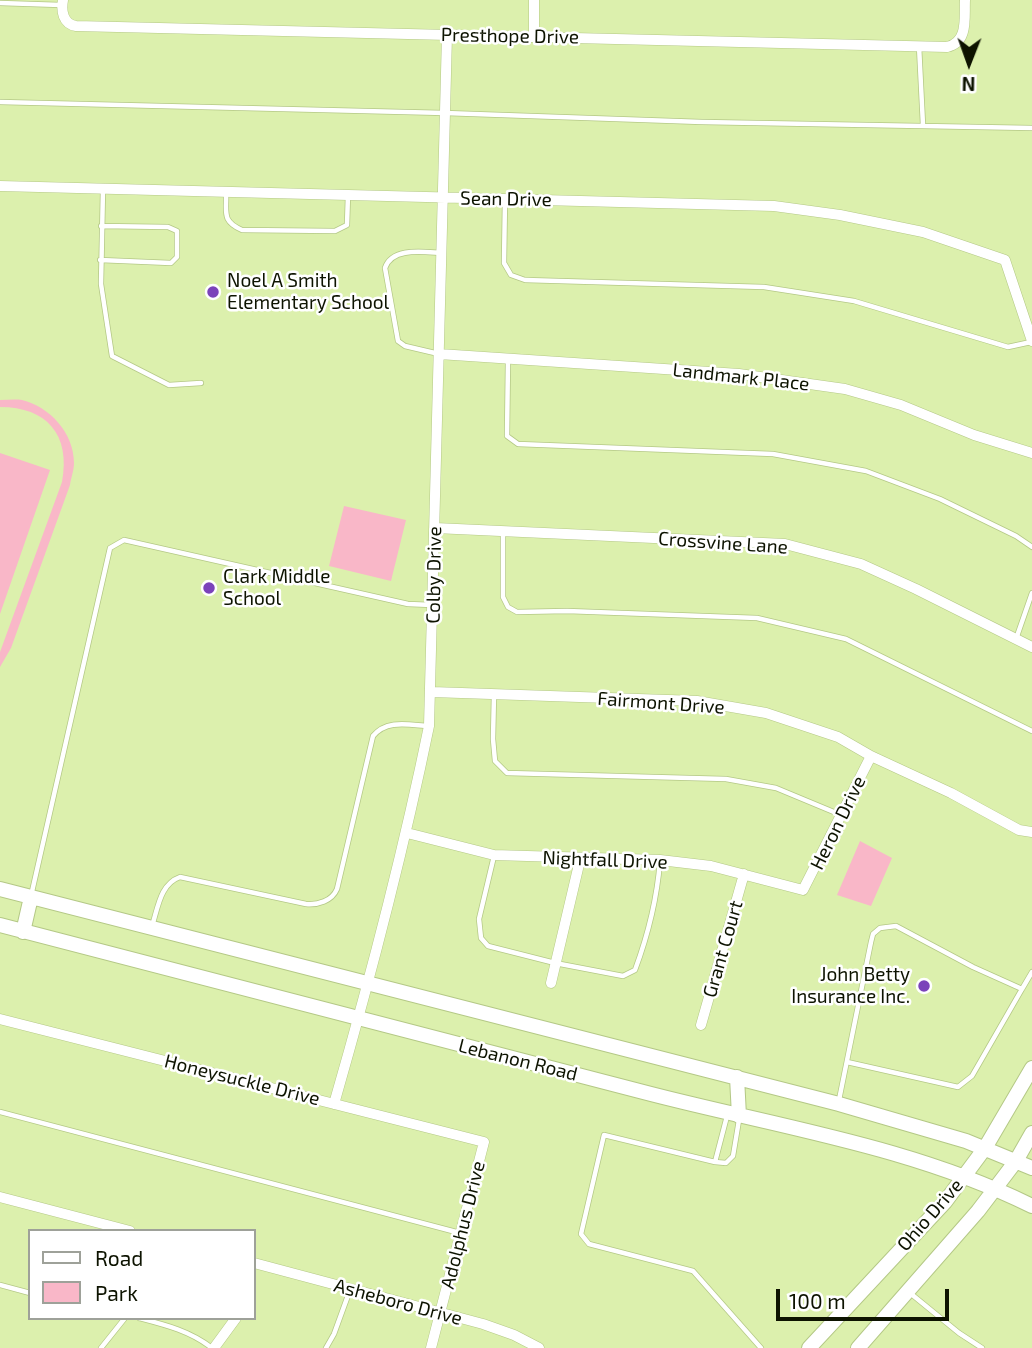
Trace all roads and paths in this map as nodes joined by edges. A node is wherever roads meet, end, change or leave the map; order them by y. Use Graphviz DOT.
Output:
graph roads {
  1 [pos="534,0"];
  2 [pos="965,0"];
  3 [pos="63,2"];
  4 [pos="0,3"];
  5 [pos="447,35"];
  6 [pos="534,37"];
  7 [pos="919,45"];
  8 [pos="0,102"];
  9 [pos="445,113"];
  10 [pos="923,125"];
  11 [pos="1032,128"];
  12 [pos="0,186"];
  13 [pos="103,188"];
  14 [pos="226,192"];
  15 [pos="348,195"];
  16 [pos="443,197"];
  17 [pos="505,199"];
  18 [pos="102,226"];
  19 [pos="442,253"];
  20 [pos="100,260"];
  21 [pos="1032,342"];
  22 [pos="439,354"];
  23 [pos="508,359"];
  24 [pos="201,383"];
  25 [pos="1032,453"];
  26 [pos="435,528"];
  27 [pos="503,531"];
  28 [pos="1032,547"];
  29 [pos="1032,593"];
  30 [pos="433,605"];
  31 [pos="1015,640"];
  32 [pos="1032,647"];
  33 [pos="432,692"];
  34 [pos="494,694"];
  35 [pos="429,726"];
  36 [pos="1032,732"];
  37 [pos="871,756"];
  38 [pos="841,816"];
  39 [pos="1032,832"];
  40 [pos="407,833"];
  41 [pos="494,855"];
  42 [pos="580,860"];
  43 [pos="660,860"];
  44 [pos="744,874"];
  45 [pos="0,889"];
  46 [pos="803,890"];
  47 [pos="31,897"];
  48 [pos="0,925"];
  49 [pos="152,928"];
  50 [pos="23,932"];
  51 [pos="555,963"];
  52 [pos="1032,972"];
  53 [pos="551,983"];
  54 [pos="369,984"];
  55 [pos="1022,989"];
  56 [pos="0,1019"];
  57 [pos="359,1019"];
  58 [pos="701,1025"];
  59 [pos="847,1062"];
  60 [pos="1032,1068"];
  61 [pos="737,1077"];
  62 [pos="334,1104"];
  63 [pos="839,1104"];
  64 [pos="0,1112"];
  65 [pos="733,1115"];
  66 [pos="1032,1133"];
  67 [pos="484,1142"];
  68 [pos="985,1148"];
  69 [pos="1016,1161"];
  70 [pos="715,1162"];
  71 [pos="1032,1168"];
  72 [pos="963,1177"];
  73 [pos="994,1189"];
  74 [pos="0,1197"];
  75 [pos="1032,1206"];
  76 [pos="122,1229"];
  77 [pos="460,1233"];
  78 [pos="256,1265"];
  79 [pos="0,1285"];
  80 [pos="350,1290"];
  81 [pos="907,1291"];
  82 [pos="28,1292"];
  83 [pos="441,1314"];
  84 [pos="123,1320"];
  85 [pos="148,1320"];
  86 [pos="234,1320"];
  87 [pos="535,1347"];
  88 [pos="101,1348"];
  89 [pos="213,1348"];
  90 [pos="327,1348"];
  91 [pos="431,1348"];
  92 [pos="761,1348"];
  93 [pos="809,1348"];
  94 [pos="858,1348"];
  95 [pos="982,1348"];
  1 -- 6 [label="street"];
  2 -- 7 [label="street, Presthope Drive"];
  3 -- 4 [label="lane"];
  3 -- 5 [label="street, Presthope Drive"];
  5 -- 6 [label="street, Presthope Drive"];
  5 -- 9 [label="street, Colby Drive"];
  6 -- 7 [label="street, Presthope Drive"];
  7 -- 10 [label="lane"];
  8 -- 9 [label="lane"];
  9 -- 10 [label="lane"];
  9 -- 16 [label="street, Colby Drive"];
  10 -- 11 [label="lane"];
  12 -- 13 [label="street, Sean Drive"];
  13 -- 14 [label="street, Sean Drive"];
  13 -- 18 [label="lane"];
  14 -- 15 [label="street, Sean Drive"];
  14 -- 15 [label="lane"];
  15 -- 16 [label="street, Sean Drive"];
  16 -- 17 [label="street, Sean Drive"];
  16 -- 19 [label="street, Colby Drive"];
  17 -- 21 [label="street, Sean Drive"];
  17 -- 21 [label="lane"];
  18 -- 20 [label="lane"];
  18 -- 20 [label="lane"];
  19 -- 22 [label="street, Colby Drive"];
  19 -- 22 [label="lane"];
  20 -- 24 [label="lane"];
  22 -- 23 [label="street, Landmark Place"];
  22 -- 26 [label="street, Colby Drive"];
  23 -- 25 [label="street, Landmark Place"];
  23 -- 28 [label="lane"];
  26 -- 27 [label="street, Crossvine Lane"];
  26 -- 30 [label="street, Colby Drive"];
  27 -- 31 [label="street, Crossvine Lane"];
  27 -- 36 [label="lane"];
  29 -- 31 [label="lane"];
  30 -- 33 [label="street, Colby Drive"];
  30 -- 47 [label="lane"];
  31 -- 32 [label="street, Crossvine Lane"];
  33 -- 34 [label="street, Fairmont Drive"];
  33 -- 35 [label="street, Colby Drive"];
  34 -- 37 [label="street, Fairmont Drive"];
  34 -- 38 [label="lane"];
  35 -- 40 [label="street, Colby Drive"];
  35 -- 49 [label="lane"];
  37 -- 38 [label="street, Heron Drive"];
  37 -- 39 [label="street, Fairmont Drive"];
  38 -- 46 [label="street, Heron Drive"];
  40 -- 41 [label="street, Nightfall Drive"];
  40 -- 54 [label="street, Colby Drive"];
  41 -- 42 [label="street, Nightfall Drive"];
  41 -- 51 [label="lane"];
  42 -- 43 [label="street, Nightfall Drive"];
  42 -- 51 [label="street"];
  43 -- 44 [label="street, Nightfall Drive"];
  43 -- 51 [label="lane"];
  44 -- 46 [label="street, Nightfall Drive"];
  44 -- 58 [label="street, Grant Court"];
  45 -- 47 [label="main road, Lebanon Road"];
  47 -- 49 [label="main road, Lebanon Road"];
  47 -- 50 [label="main road"];
  48 -- 50 [label="main road, Lebanon Road"];
  49 -- 54 [label="main road, Lebanon Road"];
  50 -- 57 [label="main road, Lebanon Road"];
  51 -- 53 [label="street"];
  52 -- 55 [label="lane"];
  54 -- 57 [label="street, Colby Drive"];
  54 -- 61 [label="main road, Lebanon Road"];
  55 -- 59 [label="lane"];
  55 -- 59 [label="lane"];
  56 -- 62 [label="street, Honeysuckle Drive"];
  57 -- 62 [label="street, Colby Drive"];
  57 -- 65 [label="main road, Lebanon Road"];
  59 -- 63 [label="lane"];
  60 -- 68 [label="main road, Ohio Drive"];
  61 -- 63 [label="main road, Lebanon Road"];
  61 -- 65 [label="main road"];
  62 -- 67 [label="street, Honeysuckle Drive"];
  63 -- 68 [label="main road, Lebanon Road"];
  64 -- 77 [label="lane"];
  65 -- 70 [label="lane"];
  65 -- 70 [label="lane"];
  65 -- 72 [label="main road, Lebanon Road"];
  66 -- 69 [label="main road, Ohio Drive"];
  67 -- 77 [label="street, Adolphus Drive"];
  68 -- 69 [label="main road, Lebanon Road"];
  68 -- 72 [label="main road, Ohio Drive"];
  69 -- 71 [label="main road, Lebanon Road"];
  69 -- 73 [label="main road, Ohio Drive"];
  70 -- 92 [label="lane"];
  72 -- 73 [label="main road, Lebanon Road"];
  72 -- 93 [label="main road, Ohio Drive"];
  73 -- 75 [label="main road, Lebanon Road"];
  73 -- 81 [label="main road, Ohio Drive"];
  74 -- 76 [label="street"];
  77 -- 83 [label="street, Adolphus Drive"];
  78 -- 80 [label="street, Asheboro Drive"];
  79 -- 82 [label="lane"];
  80 -- 83 [label="street, Asheboro Drive"];
  80 -- 90 [label="lane"];
  81 -- 94 [label="main road, Ohio Drive"];
  81 -- 95 [label="lane"];
  83 -- 87 [label="street, Asheboro Drive"];
  83 -- 91 [label="street, Adolphus Drive"];
  84 -- 88 [label="lane"];
  85 -- 89 [label="lane"];
  86 -- 89 [label="street"];
}
